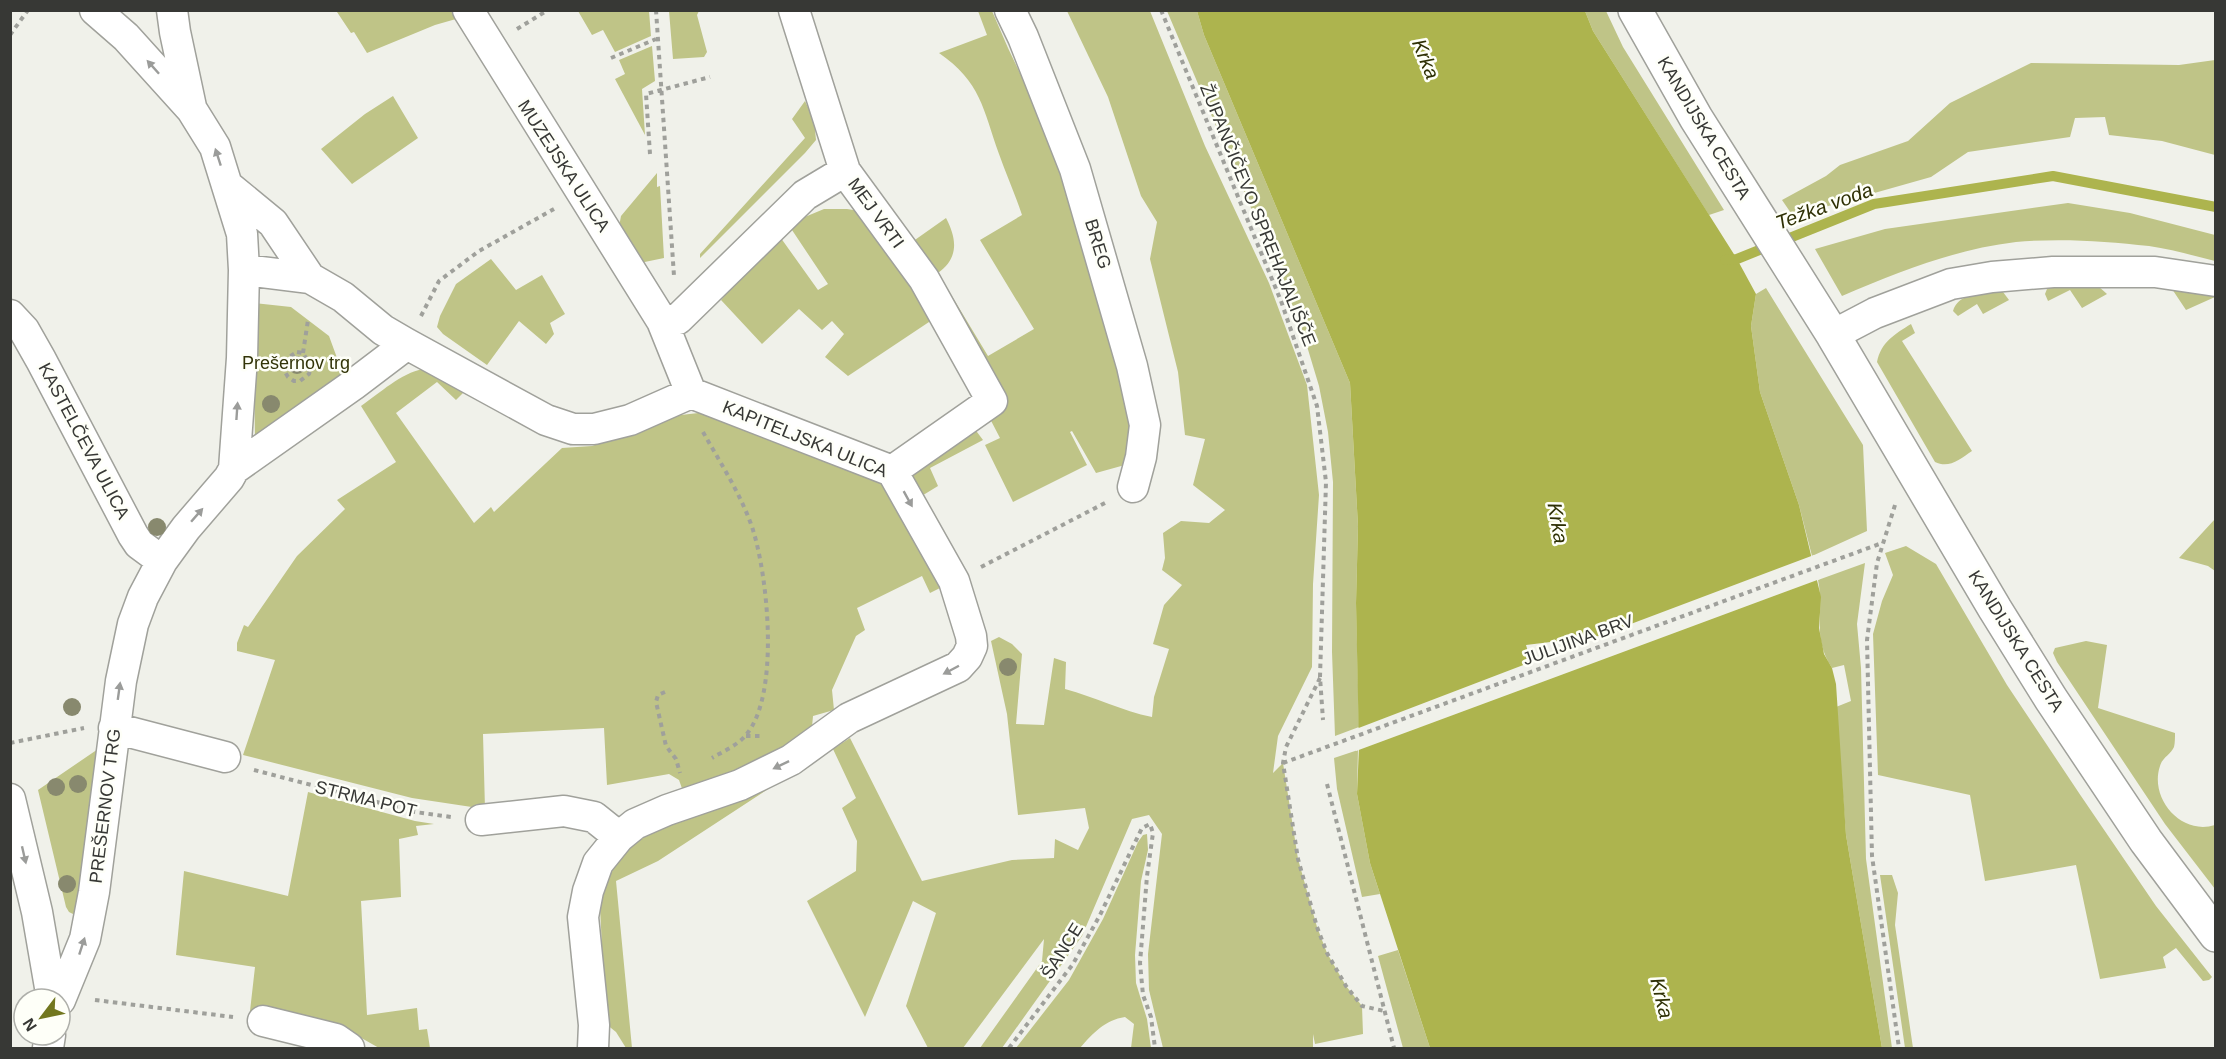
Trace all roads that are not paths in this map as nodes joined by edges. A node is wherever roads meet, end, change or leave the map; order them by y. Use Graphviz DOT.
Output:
graph roads {
  1 [pos="95,10"];
  2 [pos="172,10"];
  3 [pos="468,10"];
  4 [pos="795,10"];
  5 [pos="1010,10"];
  6 [pos="1635,10"];
  7 [pos="192,110"];
  8 [pos="845,171"];
  9 [pos="228,186"];
  10 [pos="244,270"];
  11 [pos="310,278"];
  12 [pos="2216,281"];
  13 [pos="10,315"];
  14 [pos="670,320"];
  15 [pos="1824,322"];
  16 [pos="407,344"];
  17 [pos="691,393"];
  18 [pos="234,469"];
  19 [pos="892,471"];
  20 [pos="1133,487"];
  21 [pos="162,561"];
  22 [pos="100,728"];
  23 [pos="225,757"];
  24 [pos="10,799"];
  25 [pos="481,820"];
  26 [pos="619,837"];
  27 [pos="10,892"];
  28 [pos="37,912"];
  29 [pos="2216,935"];
  30 [pos="50,987"];
  31 [pos="74,999"];
  32 [pos="263,1021"];
  33 [pos="349,1048"];
  34 [pos="593,1048"];
  7 -- 1 [label="street, one-way"];
  2 -- 7 [label="street"];
  3 -- 14 [label="street, MUZEJSKA ULICA"];
  4 -- 8 [label="street, MEJ VRTI"];
  5 -- 20 [label="street, BREG"];
  6 -- 15 [label="main road, KANDIJSKA CESTA"];
  9 -- 7 [label="street, one-way"];
  8 -- 14 [label="street"];
  8 -- 19 [label="street, MEJ VRTI"];
  9 -- 10 [label="street"];
  9 -- 11 [label="street"];
  10 -- 11 [label="street"];
  18 -- 10 [label="street, one-way"];
  11 -- 16 [label="street"];
  12 -- 15 [label="street"];
  13 -- 21 [label="street, KASTELČEVA ULICA"];
  14 -- 17 [label="street, MUZEJSKA ULICA"];
  15 -- 29 [label="main road, KANDIJSKA CESTA"];
  16 -- 17 [label="street"];
  16 -- 18 [label="street"];
  17 -- 19 [label="street, KAPITELJSKA ULICA"];
  21 -- 18 [label="street, PREŠERNOV TRG, one-way"];
  19 -- 26 [label="street, KAPITELJSKA ULICA, one-way"];
  22 -- 21 [label="street, PREŠERNOV TRG, one-way"];
  22 -- 23 [label="street"];
  31 -- 22 [label="street, PREŠERNOV TRG, one-way"];
  24 -- 28 [label="street, one-way"];
  25 -- 26 [label="street"];
  26 -- 34 [label="street, KAPITELJSKA ULICA"];
  27 -- 28 [label="street"];
  28 -- 30 [label="street"];
  32 -- 33 [label="street"];
}
